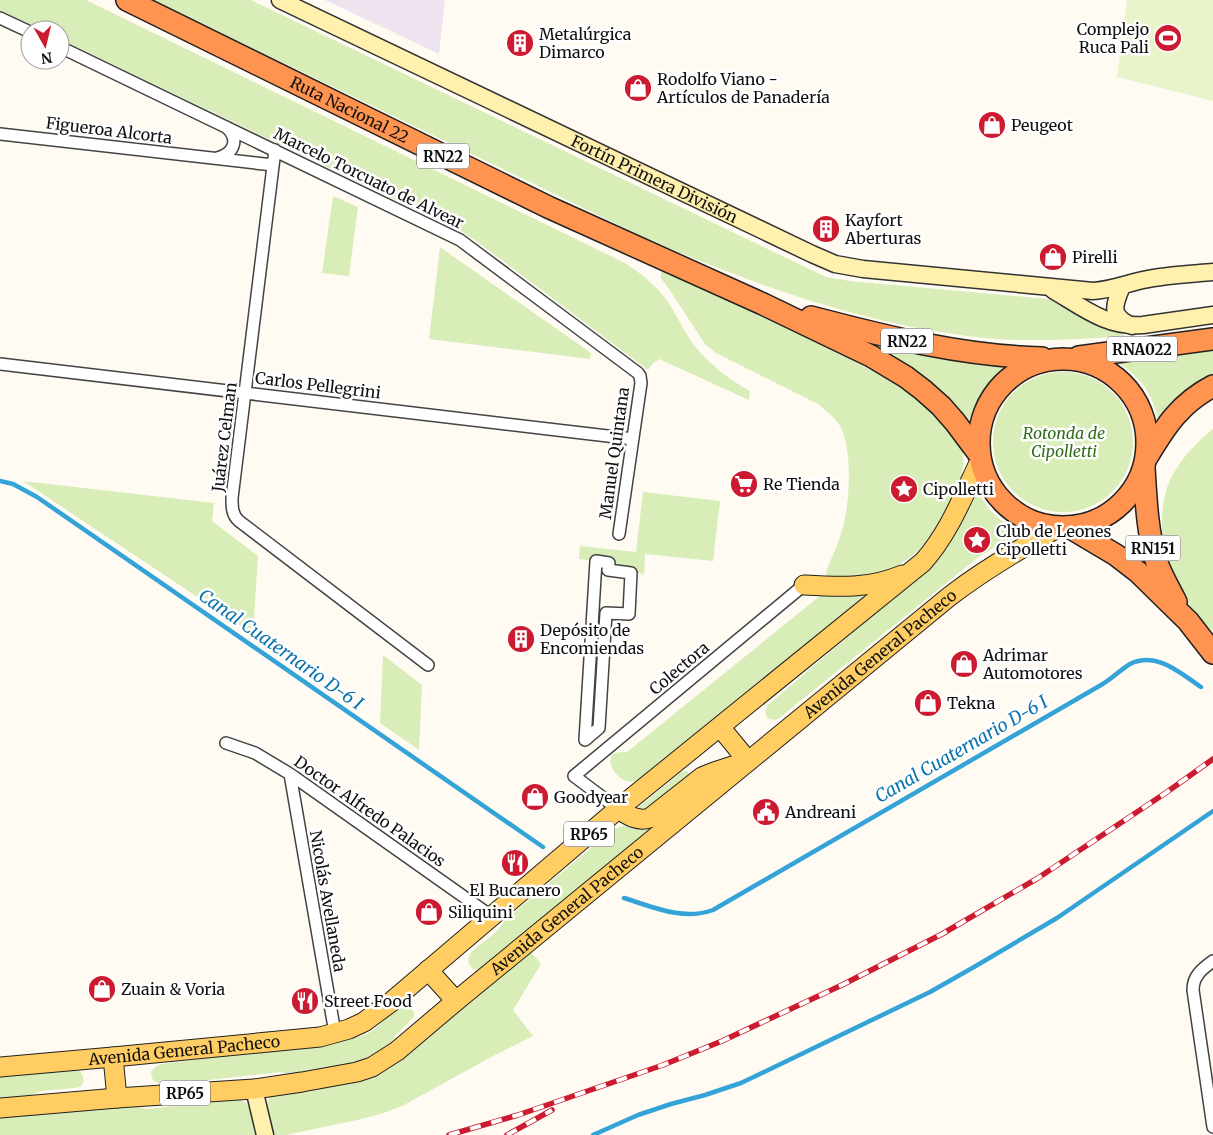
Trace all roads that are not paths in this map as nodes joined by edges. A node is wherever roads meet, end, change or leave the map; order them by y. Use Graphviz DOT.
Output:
graph roads {
  1 [pos="127,0"];
  2 [pos="280,0"];
  3 [pos="0,18"];
  4 [pos="20,27"];
  5 [pos="70,51"];
  6 [pos="226,127"];
  7 [pos="0,134"];
  8 [pos="275,150"];
  9 [pos="214,158"];
  10 [pos="273,165"];
  11 [pos="1213,272"];
  12 [pos="1122,286"];
  13 [pos="1048,287"];
  14 [pos="763,304"];
  15 [pos="1213,316"];
  16 [pos="1132,326"];
  17 [pos="1213,339"];
  18 [pos="1062,359"];
  19 [pos="0,364"];
  20 [pos="640,376"];
  21 [pos="1213,386"];
  22 [pos="245,393"];
  23 [pos="633,439"];
  24 [pos="979,457"];
  25 [pos="1145,464"];
  26 [pos="1064,527"];
  27 [pos="620,534"];
  28 [pos="923,562"];
  29 [pos="804,585"];
  30 [pos="1188,621"];
  31 [pos="1213,653"];
  32 [pos="428,665"];
  33 [pos="720,727"];
  34 [pos="599,728"];
  35 [pos="226,743"];
  36 [pos="748,761"];
  37 [pos="290,774"];
  38 [pos="618,809"];
  39 [pos="491,916"];
  40 [pos="1213,961"];
  41 [pos="428,970"];
  42 [pos="456,1001"];
  43 [pos="335,1033"];
  44 [pos="113,1057"];
  45 [pos="0,1067"];
  46 [pos="254,1089"];
  47 [pos="116,1098"];
  48 [pos="0,1108"];
  49 [pos="1213,1127"];
  50 [pos="265,1135"];
  1 -- 14 [label="highway, Ruta Nacional 22 / RN22"];
  2 -- 13 [label="street, Fortín Primera División"];
  3 -- 4 [label="street"];
  5 -- 6 [label="street, Marcelo Torcuato de Alvear"];
  6 -- 8 [label="street, Marcelo Torcuato de Alvear"];
  6 -- 9 [label="street"];
  7 -- 9 [label="street, Figueroa Alcorta"];
  8 -- 10 [label="street, Juárez Celman"];
  8 -- 20 [label="street, Marcelo Torcuato de Alvear"];
  9 -- 10 [label="street, Figueroa Alcorta"];
  10 -- 22 [label="street, Juárez Celman"];
  11 -- 12 [label="street, Fortín Primera División"];
  12 -- 13 [label="street, Fortín Primera División"];
  12 -- 16 [label="street"];
  13 -- 16 [label="street, Fortín Primera División"];
  14 -- 18 [label="highway, Ruta Nacional 22 / RN22"];
  14 -- 24 [label="highway, Ruta Nacional 22 / RN22"];
  15 -- 16 [label="street, Fortín Primera División"];
  17 -- 18 [label="highway, RNA022"];
  18 -- 24 [label="highway, RN22"];
  18 -- 25 [label="highway, RN22"];
  19 -- 22 [label="street, Carlos Pellegrini"];
  20 -- 23 [label="street, Manuel Quintana"];
  21 -- 25 [label="highway"];
  22 -- 23 [label="street, Carlos Pellegrini"];
  22 -- 32 [label="street, Juárez Celman"];
  23 -- 27 [label="street, Manuel Quintana"];
  24 -- 26 [label="highway, RN22"];
  24 -- 28 [label="main road, Avenida General Pacheco / RP65"];
  25 -- 26 [label="highway, RN22"];
  25 -- 30 [label="highway, RN151"];
  26 -- 30 [label="highway, RN151"];
  26 -- 36 [label="main road, Avenida General Pacheco / RP65"];
  28 -- 29 [label="main road"];
  28 -- 33 [label="main road, Avenida General Pacheco / RP65"];
  29 -- 38 [label="street, Colectora"];
  30 -- 31 [label="highway, RN151"];
  33 -- 36 [label="main road"];
  33 -- 38 [label="main road, Avenida General Pacheco / RP65"];
  34 -- 34 [label="street"];
  35 -- 37 [label="street, Doctor Alfredo Palacios"];
  36 -- 38 [label="main road"];
  36 -- 42 [label="main road, Avenida General Pacheco / RP65"];
  37 -- 39 [label="street, Doctor Alfredo Palacios"];
  37 -- 43 [label="street, Nicolás Avellaneda"];
  38 -- 39 [label="main road, Avenida General Pacheco / RP65"];
  39 -- 41 [label="main road, Avenida General Pacheco / RP65"];
  40 -- 49 [label="street"];
  41 -- 42 [label="main road"];
  41 -- 43 [label="main road, Avenida General Pacheco / RP65"];
  42 -- 46 [label="main road, Avenida General Pacheco / RP65"];
  43 -- 44 [label="main road, Avenida General Pacheco / RP65"];
  44 -- 45 [label="main road, Avenida General Pacheco / RP65"];
  44 -- 47 [label="main road"];
  46 -- 47 [label="main road, Avenida General Pacheco / RP65"];
  46 -- 50 [label="street"];
  47 -- 48 [label="main road, Avenida General Pacheco / RP65"];
}
